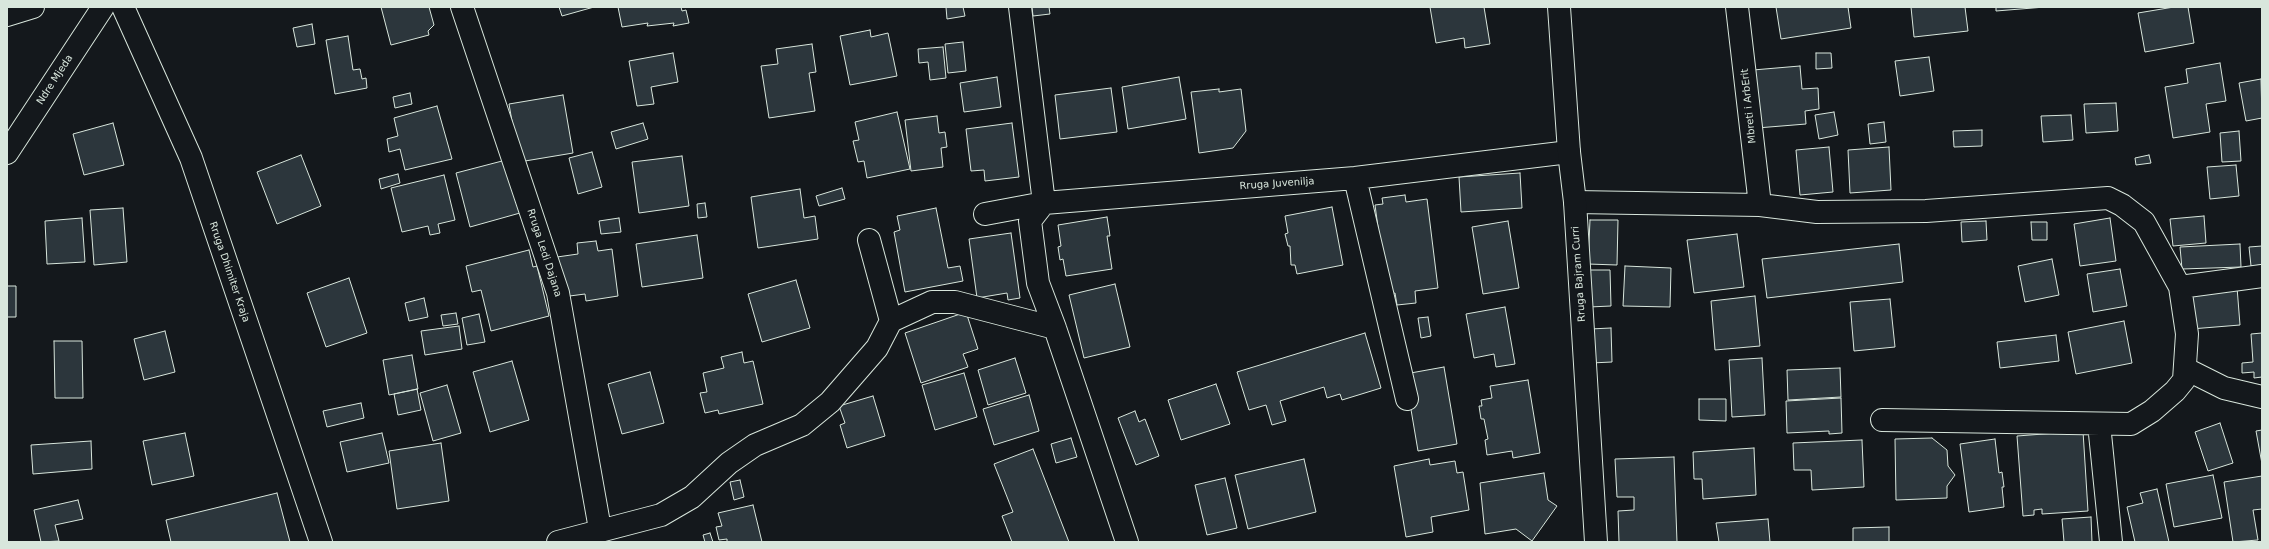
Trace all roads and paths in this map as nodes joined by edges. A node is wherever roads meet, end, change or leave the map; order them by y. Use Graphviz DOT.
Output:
graph roads {
  1 [pos="33,7"];
  2 [pos="103,7"];
  3 [pos="123,7"];
  4 [pos="462,7"];
  5 [pos="1020,7"];
  6 [pos="1559,7"];
  7 [pos="1737,7"];
  8 [pos="7,15"];
  9 [pos="1569,152"];
  10 [pos="7,153"];
  11 [pos="1355,178"];
  12 [pos="1575,202"];
  13 [pos="1044,203"];
  14 [pos="1760,205"];
  15 [pos="985,214"];
  16 [pos="869,240"];
  17 [pos="2262,276"];
  18 [pos="2180,287"];
  19 [pos="891,321"];
  20 [pos="1056,328"];
  21 [pos="2186,369"];
  22 [pos="2262,397"];
  23 [pos="1406,399"];
  24 [pos="1882,420"];
  25 [pos="2099,424"];
  26 [pos="600,530"];
  27 [pos="321,542"];
  28 [pos="558,542"];
  29 [pos="1127,542"];
  30 [pos="1596,542"];
  31 [pos="2111,542"];
  1 -- 8 [label="street"];
  2 -- 10 [label="street, Ndre Mjeda"];
  3 -- 27 [label="street, Rruga Dhimiter Kraja"];
  4 -- 26 [label="street, Rruga Ledi Dajana"];
  5 -- 13 [label="street"];
  6 -- 9 [label="street, Rruga Bajram Curri"];
  7 -- 14 [label="street, Mbreti i ArbErit"];
  9 -- 11 [label="street, Rruga Juvenilja"];
  9 -- 12 [label="street, Rruga Bajram Curri"];
  11 -- 13 [label="street, Rruga Juvenilja"];
  11 -- 23 [label="street"];
  12 -- 14 [label="street"];
  12 -- 30 [label="street, Rruga Bajram Curri"];
  13 -- 15 [label="street, Rruga Juvenilja"];
  13 -- 20 [label="street"];
  14 -- 18 [label="street"];
  16 -- 19 [label="street"];
  17 -- 18 [label="street"];
  18 -- 21 [label="street"];
  19 -- 20 [label="street"];
  19 -- 26 [label="street"];
  20 -- 29 [label="street"];
  21 -- 22 [label="street"];
  21 -- 25 [label="street"];
  24 -- 25 [label="street"];
  25 -- 31 [label="street"];
  26 -- 28 [label="street"];
}
